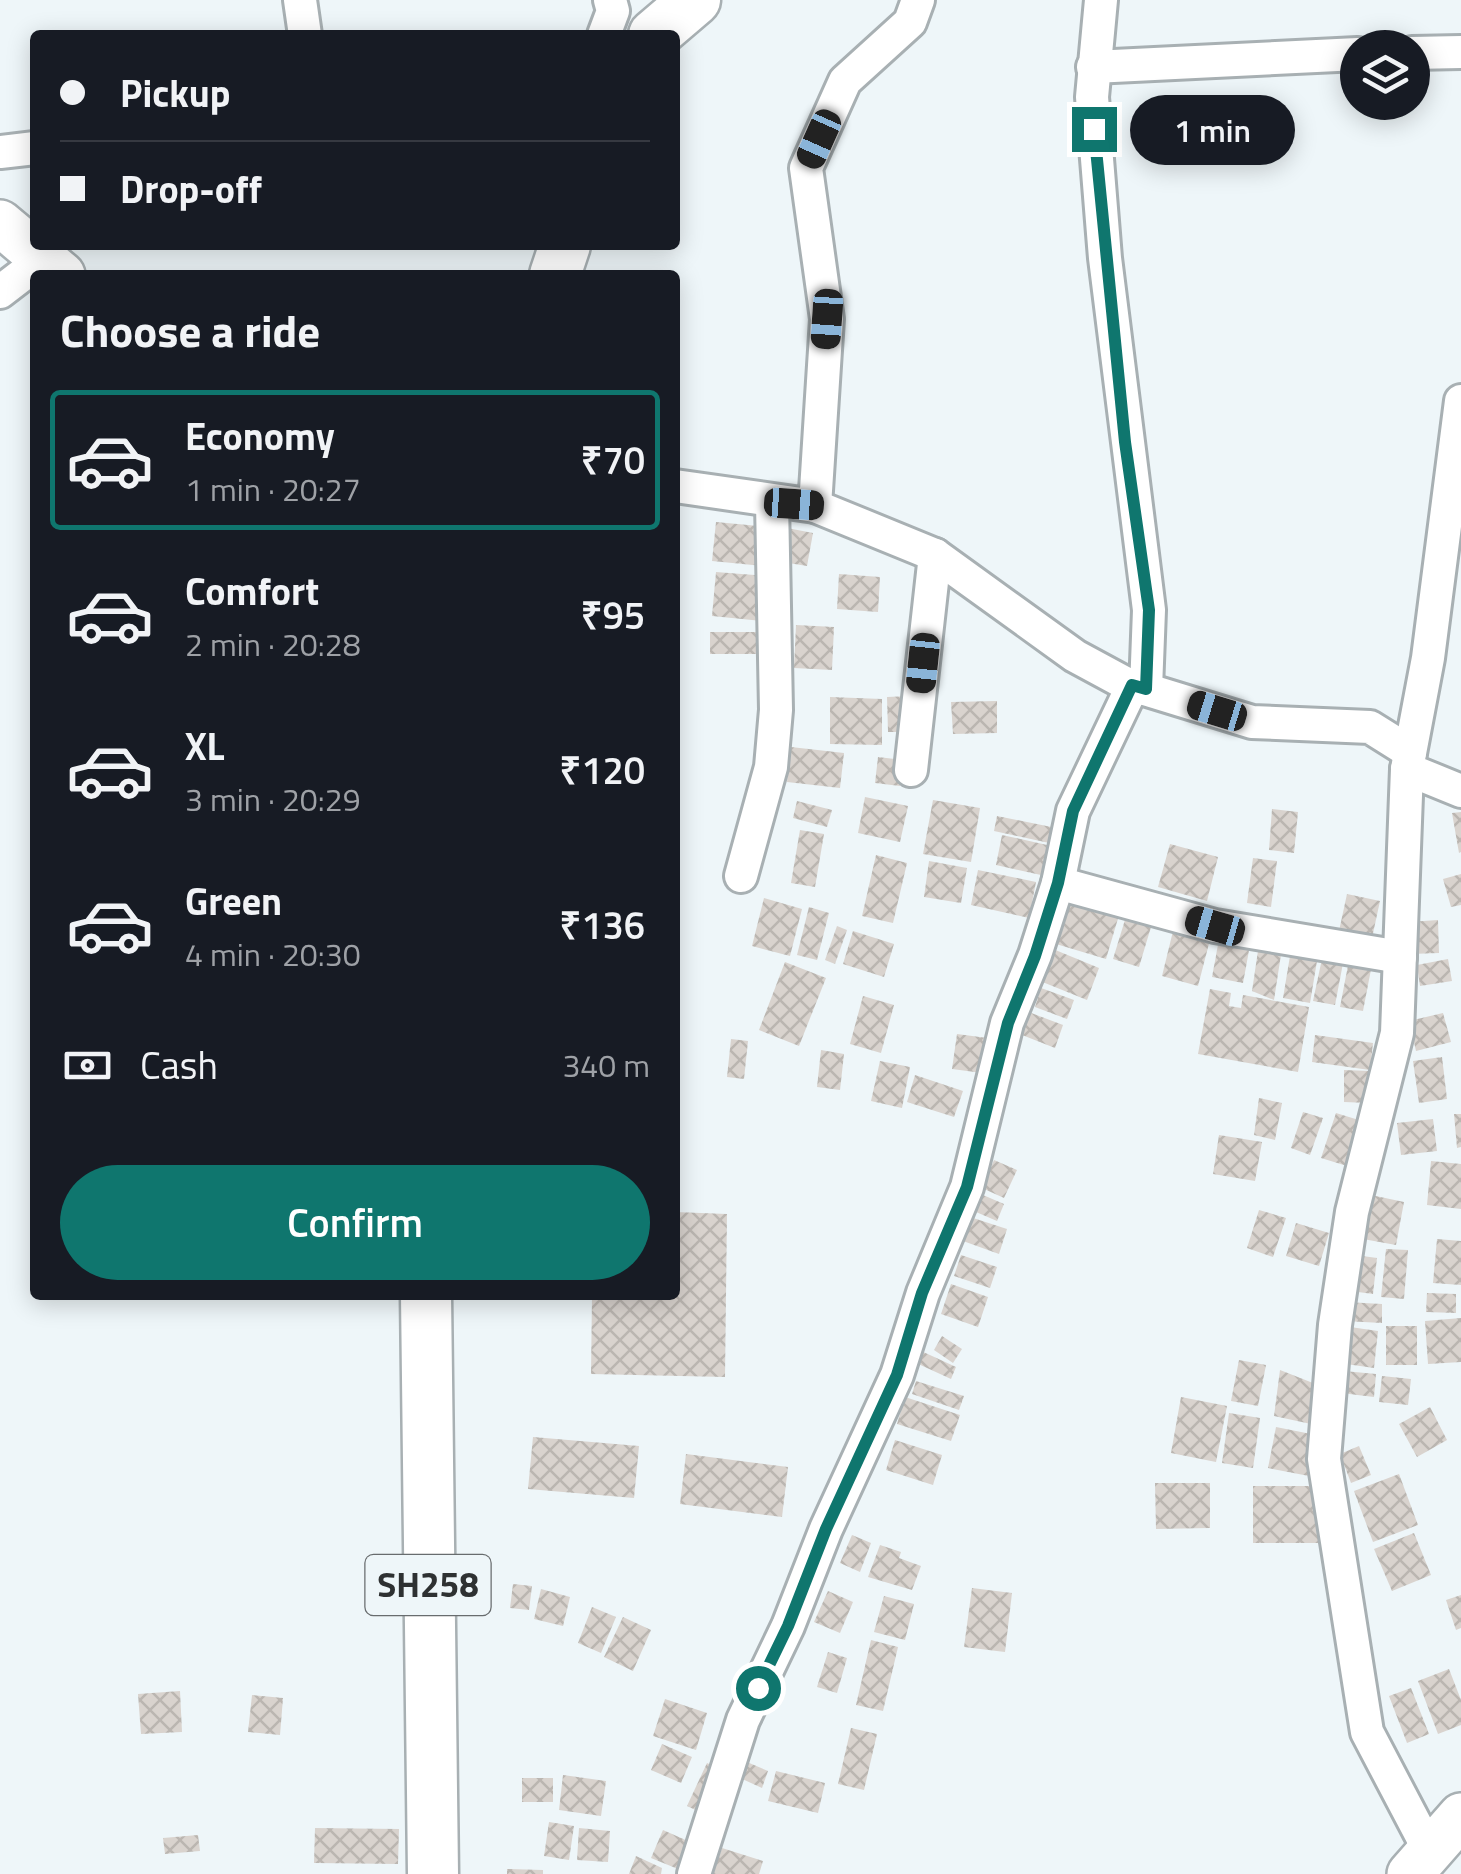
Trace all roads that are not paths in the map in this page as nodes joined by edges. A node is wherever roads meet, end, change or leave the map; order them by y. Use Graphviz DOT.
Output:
graph roads {
  1 [pos="300,0"];
  2 [pos="610,0"];
  3 [pos="695,0"];
  4 [pos="918,0"];
  5 [pos="1101,0"];
  6 [pos="304,30"];
  7 [pos="606,30"];
  8 [pos="660,30"];
  9 [pos="1461,52"];
  10 [pos="1430,53"];
  11 [pos="1340,55"];
  12 [pos="1094,67"];
  13 [pos="30,149"];
  14 [pos="0,152"];
  15 [pos="0,223"];
  16 [pos="30,248"];
  17 [pos="32,250"];
  18 [pos="52,267"];
  19 [pos="30,278"];
  20 [pos="0,292"];
  21 [pos="1461,400"];
  22 [pos="680,487"];
  23 [pos="772,502"];
  24 [pos="815,506"];
  25 [pos="935,555"];
  26 [pos="1447,614"];
  27 [pos="1139,687"];
  28 [pos="1409,761"];
  29 [pos="910,770"];
  30 [pos="1461,791"];
  31 [pos="741,876"];
  32 [pos="1058,883"];
  33 [pos="1400,957"];
  34 [pos="426,1300"];
  35 [pos="1461,1816"];
  36 [pos="1420,1862"];
  37 [pos="433,1874"];
  38 [pos="694,1874"];
  1 -- 6 [label="street"];
  2 -- 7 [label="street"];
  3 -- 8 [label="main road"];
  4 -- 24 [label="street"];
  5 -- 12 [label="street"];
  9 -- 10 [label="street"];
  11 -- 12 [label="street"];
  12 -- 27 [label="street"];
  13 -- 14 [label="street"];
  15 -- 16 [label="main road"];
  17 -- 18 [label="main road"];
  19 -- 20 [label="street"];
  21 -- 26 [label="street"];
  22 -- 23 [label="street"];
  23 -- 24 [label="street"];
  23 -- 31 [label="street"];
  24 -- 25 [label="street"];
  25 -- 27 [label="street"];
  25 -- 29 [label="street"];
  26 -- 28 [label="street"];
  27 -- 28 [label="street"];
  27 -- 32 [label="street"];
  28 -- 30 [label="street"];
  28 -- 33 [label="street"];
  32 -- 33 [label="street"];
  32 -- 38 [label="street"];
  33 -- 36 [label="street"];
  34 -- 37 [label="main road, SH258"];
  35 -- 36 [label="main road"];
}
